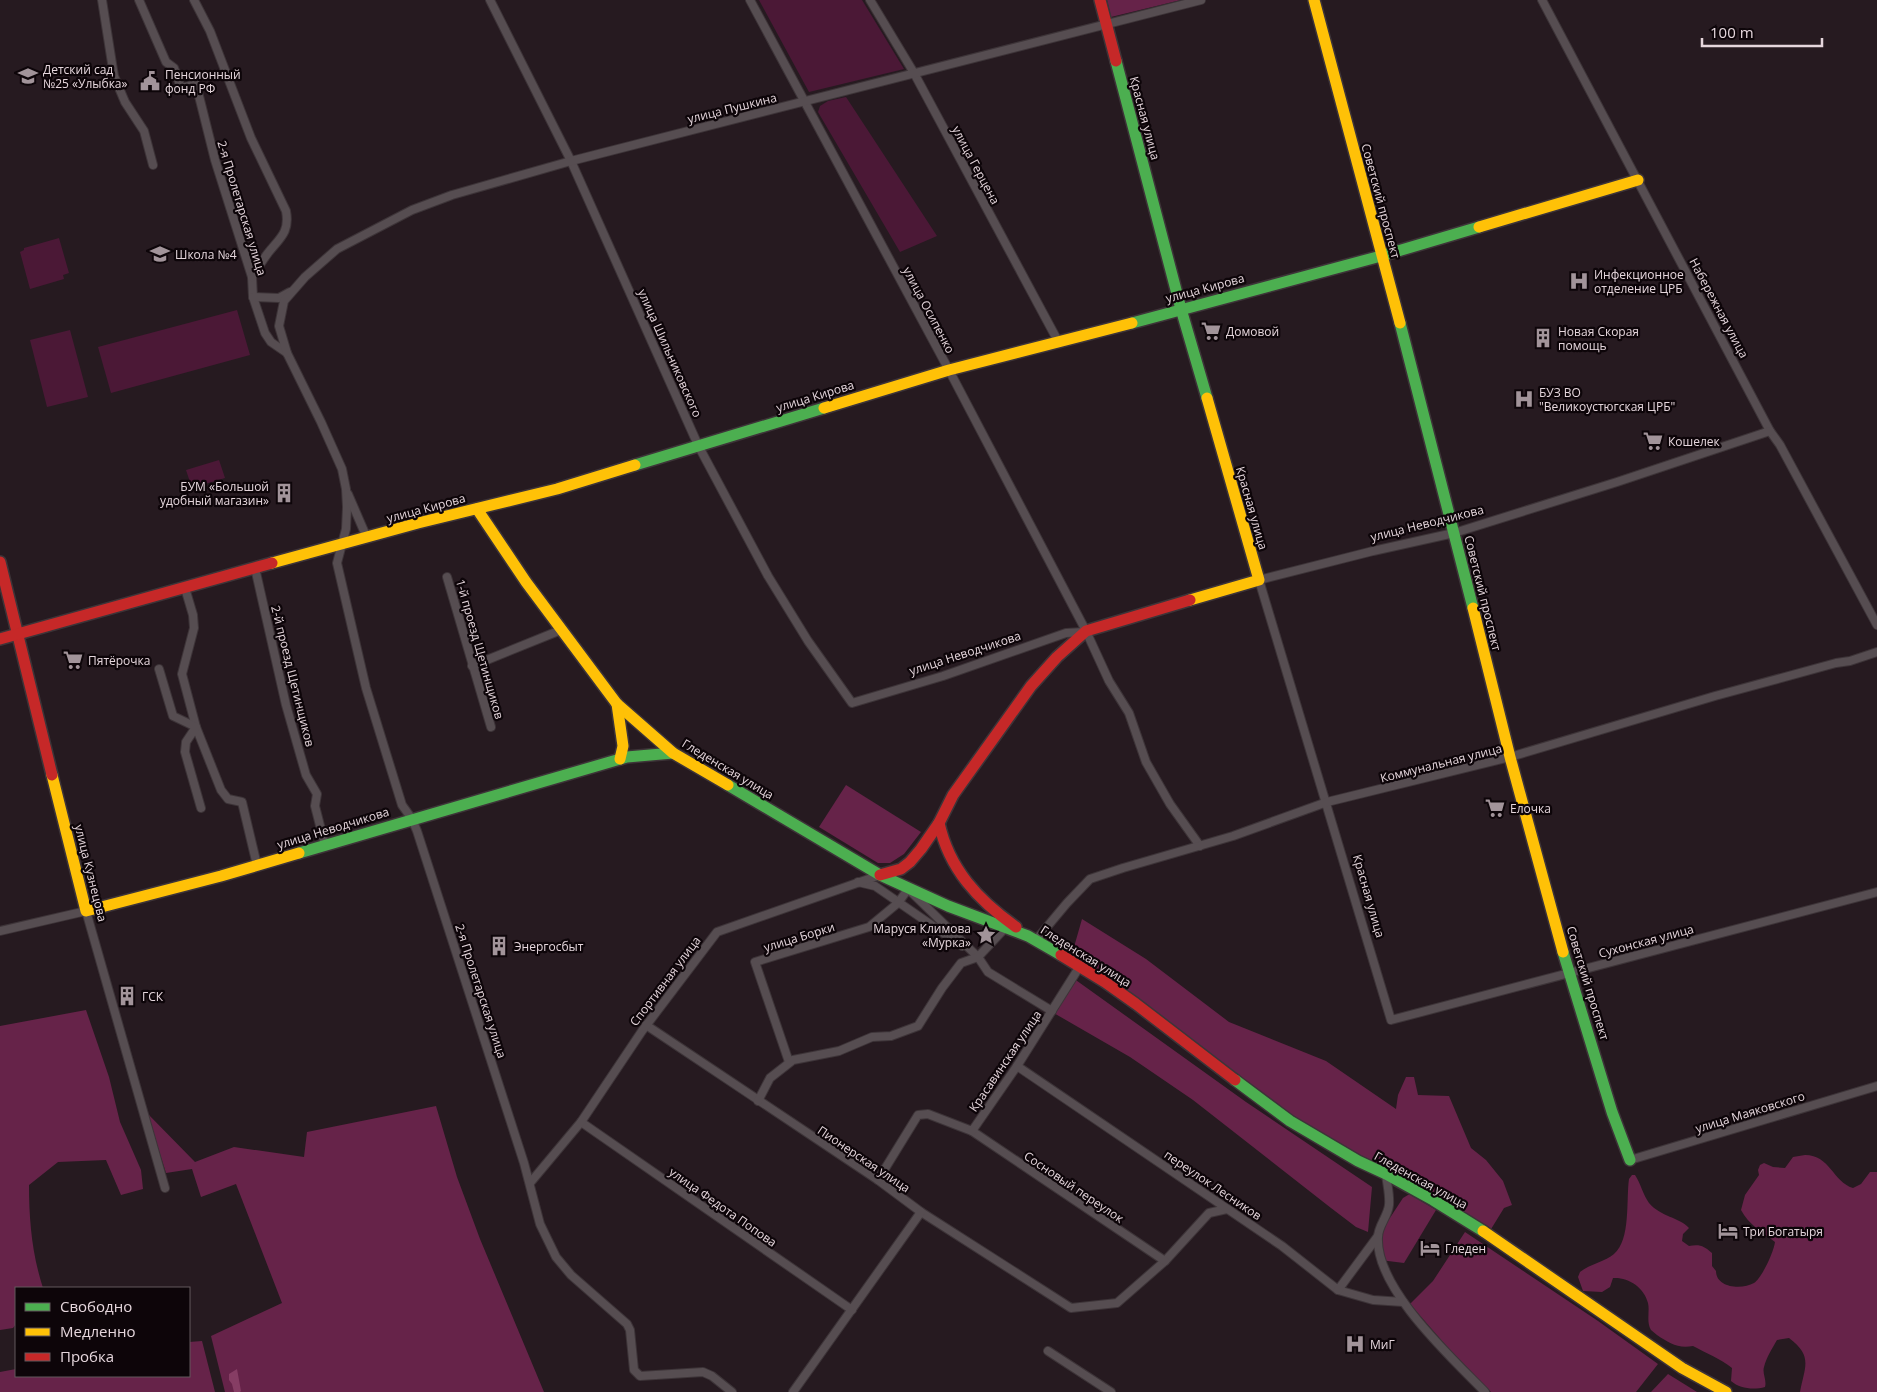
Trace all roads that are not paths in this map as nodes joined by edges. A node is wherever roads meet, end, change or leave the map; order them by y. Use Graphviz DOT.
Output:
graph roads {
  1 [pos="102,0"];
  2 [pos="139,0"];
  3 [pos="194,0"];
  4 [pos="490,0"];
  5 [pos="750,0"];
  6 [pos="870,0"];
  7 [pos="1100,0"];
  8 [pos="1201,0"];
  9 [pos="1314,0"];
  10 [pos="1542,0"];
  11 [pos="1107,24"];
  12 [pos="914,73"];
  13 [pos="804,101"];
  14 [pos="571,160"];
  15 [pos="153,165"];
  16 [pos="1638,180"];
  17 [pos="1382,256"];
  18 [pos="252,277"];
  19 [pos="293,290"];
  20 [pos="253,297"];
  21 [pos="1181,309"];
  22 [pos="1058,343"];
  23 [pos="287,353"];
  24 [pos="949,370"];
  25 [pos="1770,431"];
  26 [pos="698,445"];
  27 [pos="346,489"];
  28 [pos="476,509"];
  29 [pos="1454,533"];
  30 [pos="367,538"];
  31 [pos="342,545"];
  32 [pos="0,562"];
  33 [pos="255,568"];
  34 [pos="447,576"];
  35 [pos="1259,580"];
  36 [pos="185,588"];
  37 [pos="1877,625"];
  38 [pos="561,630"];
  39 [pos="1086,632"];
  40 [pos="19,634"];
  41 [pos="0,639"];
  42 [pos="1877,652"];
  43 [pos="472,666"];
  44 [pos="159,669"];
  45 [pos="852,703"];
  46 [pos="617,704"];
  47 [pos="196,726"];
  48 [pos="492,727"];
  49 [pos="673,752"];
  50 [pos="1510,757"];
  51 [pos="620,759"];
  52 [pos="1327,802"];
  53 [pos="201,808"];
  54 [pos="412,819"];
  55 [pos="939,823"];
  56 [pos="325,846"];
  57 [pos="1200,846"];
  58 [pos="257,865"];
  59 [pos="880,875"];
  60 [pos="858,882"];
  61 [pos="908,889"];
  62 [pos="1877,892"];
  63 [pos="898,903"];
  64 [pos="86,911"];
  65 [pos="1006,927"];
  66 [pos="0,931"];
  67 [pos="1032,938"];
  68 [pos="978,957"];
  69 [pos="1080,966"];
  70 [pos="1569,974"];
  71 [pos="1052,1011"];
  72 [pos="1391,1020"];
  73 [pos="646,1026"];
  74 [pos="789,1062"];
  75 [pos="1017,1066"];
  76 [pos="1877,1086"];
  77 [pos="758,1101"];
  78 [pos="580,1122"];
  79 [pos="972,1131"];
  80 [pos="1630,1160"];
  81 [pos="1386,1174"];
  82 [pos="878,1180"];
  83 [pos="530,1183"];
  84 [pos="165,1188"];
  85 [pos="1227,1209"];
  86 [pos="921,1212"];
  87 [pos="1378,1236"];
  88 [pos="1165,1261"];
  89 [pos="1338,1290"];
  90 [pos="1403,1302"];
  91 [pos="852,1310"];
  92 [pos="1048,1351"];
  93 [pos="732,1392"];
  94 [pos="793,1392"];
  95 [pos="1112,1392"];
  96 [pos="1485,1392"];
  97 [pos="1726,1392"];
  1 -- 15 [label="street"];
  2 -- 18 [label="street, 2-я Пролетарская улица"];
  3 -- 18 [label="street"];
  4 -- 14 [label="street, улица Шильниковского"];
  5 -- 13 [label="street, улица Осипенко"];
  6 -- 12 [label="street, улица Герцена"];
  7 -- 11 [label="main road, Красная улица"];
  8 -- 11 [label="street, улица Пушкина"];
  9 -- 17 [label="main road, Советский проспект"];
  10 -- 16 [label="street, Набережная улица"];
  11 -- 12 [label="street, улица Пушкина"];
  11 -- 21 [label="main road, Красная улица"];
  12 -- 13 [label="street, улица Пушкина"];
  12 -- 22 [label="street, улица Герцена"];
  13 -- 14 [label="street, улица Пушкина"];
  13 -- 24 [label="street, улица Осипенко"];
  14 -- 19 [label="street, улица Пушкина"];
  14 -- 26 [label="street, улица Шильниковского"];
  16 -- 17 [label="main road, улица Кирова"];
  16 -- 25 [label="street, Набережная улица"];
  17 -- 21 [label="main road, улица Кирова"];
  17 -- 29 [label="main road, Советский проспект"];
  18 -- 20 [label="street, 2-я Пролетарская улица"];
  19 -- 20 [label="street, улица Пушкина"];
  19 -- 23 [label="street, улица Пушкина"];
  20 -- 23 [label="street, 2-я Пролетарская улица"];
  21 -- 22 [label="main road, улица Кирова"];
  21 -- 35 [label="main road, Красная улица"];
  22 -- 24 [label="main road, улица Кирова"];
  23 -- 27 [label="street, 2-я Пролетарская улица"];
  24 -- 26 [label="main road, улица Кирова"];
  24 -- 39 [label="street, улица Осипенко"];
  25 -- 29 [label="street, улица Неводчикова"];
  25 -- 37 [label="street, Набережная улица"];
  26 -- 28 [label="main road, улица Кирова"];
  26 -- 45 [label="street, улица Шильниковского"];
  27 -- 30 [label="street, 2-я Пролетарская улица"];
  27 -- 31 [label="street, 2-я Пролетарская улица"];
  28 -- 30 [label="main road, улица Кирова"];
  28 -- 38 [label="main road, Гледенская улица"];
  29 -- 35 [label="street, улица Неводчикова"];
  29 -- 50 [label="main road, Советский проспект"];
  30 -- 31 [label="main road, улица Кирова"];
  31 -- 33 [label="main road, улица Кирова"];
  31 -- 54 [label="street, 2-я Пролетарская улица"];
  32 -- 40 [label="main road, улица Кузнецова"];
  33 -- 36 [label="main road, улица Кирова"];
  33 -- 56 [label="street, 2-й проезд Щетинщиков"];
  34 -- 43 [label="street, 1-й проезд Щетинщиков"];
  35 -- 39 [label="main road, улица Неводчикова"];
  35 -- 52 [label="street, Красная улица"];
  36 -- 40 [label="main road, улица Кирова"];
  36 -- 47 [label="street"];
  38 -- 43 [label="street"];
  38 -- 46 [label="main road, Гледенская улица"];
  39 -- 45 [label="street, улица Неводчикова"];
  39 -- 55 [label="main road, улица Неводчикова"];
  39 -- 57 [label="street, улица Осипенко"];
  40 -- 41 [label="main road, улица Кирова"];
  40 -- 64 [label="main road, улица Кузнецова"];
  42 -- 50 [label="street, Коммунальная улица"];
  43 -- 48 [label="street, 1-й проезд Щетинщиков"];
  44 -- 47 [label="street"];
  46 -- 49 [label="main road, Гледенская улица"];
  46 -- 51 [label="main road"];
  47 -- 53 [label="street"];
  47 -- 58 [label="street"];
  49 -- 51 [label="main road, улица Неводчикова"];
  49 -- 59 [label="main road, Гледенская улица"];
  50 -- 52 [label="street, Коммунальная улица"];
  50 -- 70 [label="main road, Советский проспект"];
  51 -- 54 [label="main road, улица Неводчикова"];
  52 -- 57 [label="street, Коммунальная улица"];
  52 -- 72 [label="street, Красная улица"];
  54 -- 56 [label="main road, улица Неводчикова"];
  54 -- 83 [label="street, 2-я Пролетарская улица"];
  55 -- 59 [label="main road, улица Неводчикова"];
  55 -- 67 [label="main road"];
  56 -- 58 [label="main road, улица Неводчикова"];
  57 -- 67 [label="street, Коммунальная улица"];
  58 -- 64 [label="main road, улица Неводчикова"];
  59 -- 60 [label="street, Спортивная улица"];
  59 -- 61 [label="main road, Гледенская улица"];
  60 -- 63 [label="street"];
  60 -- 73 [label="street, Спортивная улица"];
  61 -- 63 [label="street, улица Борки"];
  61 -- 65 [label="main road, Гледенская улица"];
  61 -- 68 [label="street"];
  62 -- 70 [label="street, Сухонская улица"];
  63 -- 68 [label="street"];
  63 -- 74 [label="street, улица Борки"];
  64 -- 66 [label="street, улица Неводчикова"];
  64 -- 84 [label="street, улица Кузнецова"];
  65 -- 67 [label="main road, Гледенская улица"];
  65 -- 68 [label="street"];
  67 -- 69 [label="main road, Гледенская улица"];
  68 -- 71 [label="street"];
  68 -- 74 [label="street"];
  69 -- 71 [label="street, Красавинская улица"];
  69 -- 81 [label="main road, Гледенская улица"];
  70 -- 72 [label="street, Сухонская улица"];
  70 -- 80 [label="main road, Советский проспект"];
  71 -- 75 [label="street, Красавинская улица"];
  73 -- 77 [label="street, Пионерская улица"];
  73 -- 78 [label="street, Спортивная улица"];
  74 -- 77 [label="street"];
  75 -- 79 [label="street, Красавинская улица"];
  75 -- 85 [label="street, переулок Лесников"];
  76 -- 80 [label="street, улица Маяковского"];
  77 -- 82 [label="street, Пионерская улица"];
  78 -- 83 [label="street, Спортивная улица"];
  78 -- 91 [label="street, улица Федота Попова"];
  79 -- 82 [label="street, Красавинская улица"];
  79 -- 88 [label="street, Сосновый переулок"];
  81 -- 87 [label="street"];
  81 -- 97 [label="main road, Гледенская улица"];
  82 -- 86 [label="street, Пионерская улица"];
  83 -- 93 [label="street, 2-я Пролетарская улица"];
  85 -- 88 [label="street"];
  85 -- 89 [label="street, переулок Лесников"];
  86 -- 88 [label="street, Пионерская улица"];
  86 -- 91 [label="street"];
  87 -- 89 [label="street"];
  87 -- 90 [label="street"];
  89 -- 90 [label="street, переулок Лесников"];
  90 -- 96 [label="street"];
  91 -- 94 [label="street"];
  92 -- 95 [label="street"];
}
